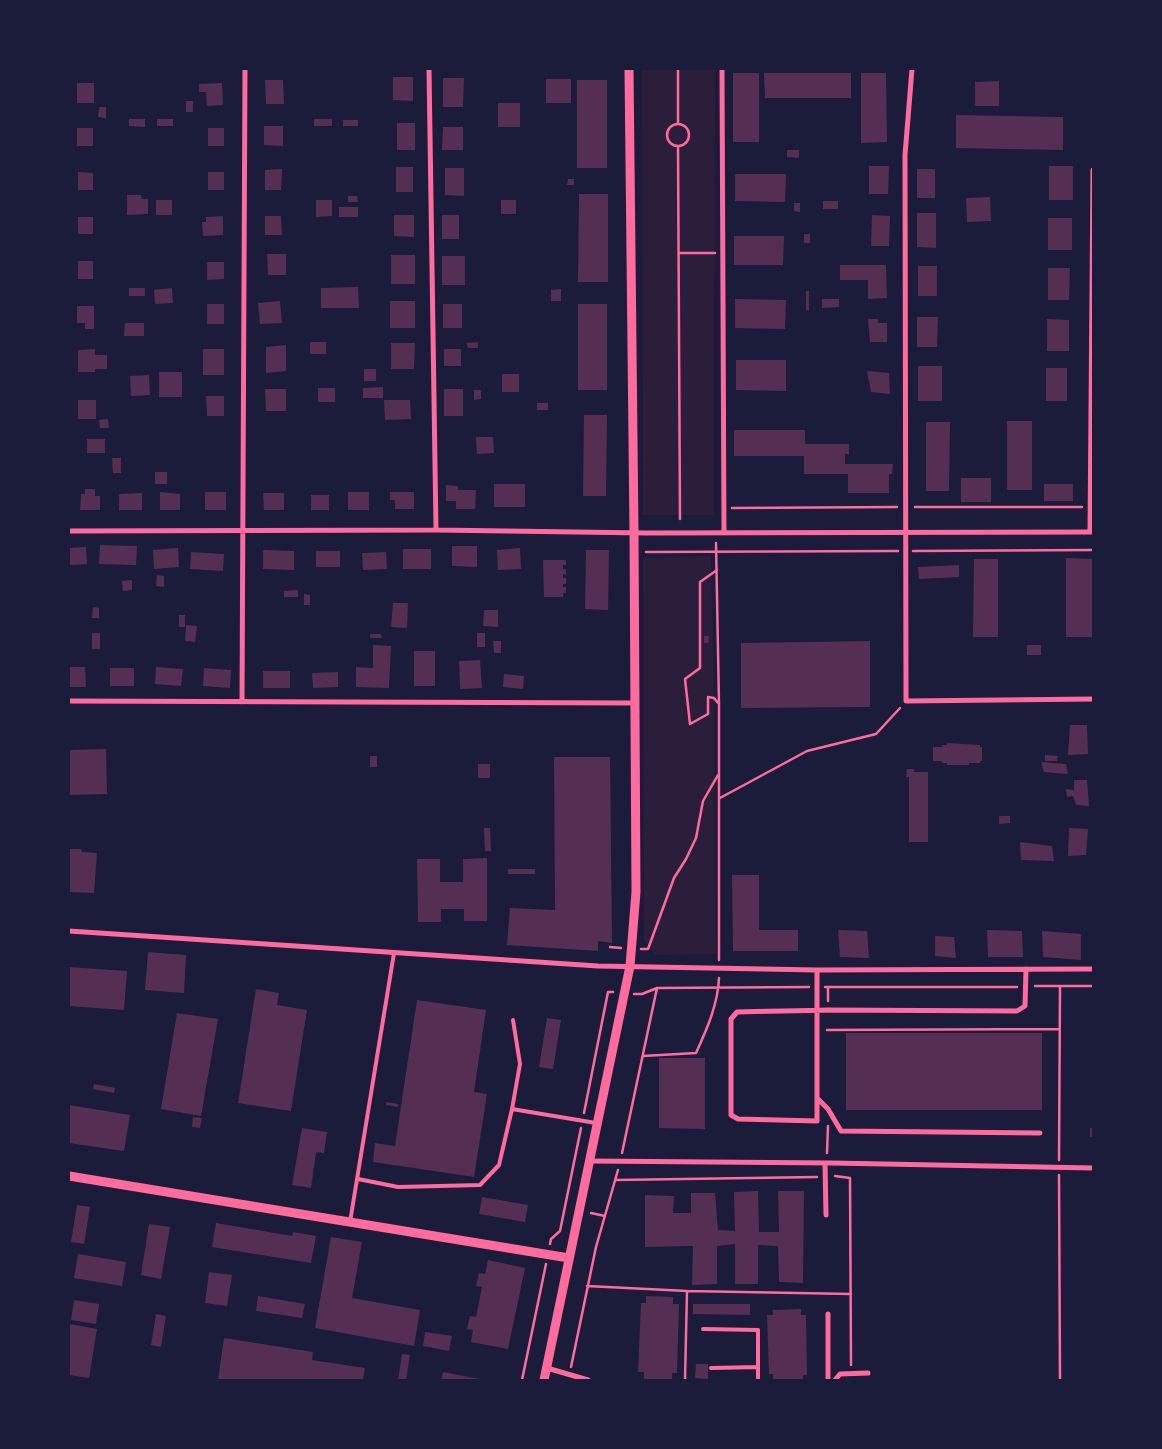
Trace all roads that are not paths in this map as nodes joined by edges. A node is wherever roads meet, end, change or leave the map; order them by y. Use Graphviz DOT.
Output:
graph roads {
  1 [pos="245,69"];
  2 [pos="429,69"];
  3 [pos="628,69"];
  4 [pos="722,69"];
  5 [pos="912,69"];
  6 [pos="1093,170"];
  7 [pos="1093,285"];
  8 [pos="244,530"];
  9 [pos="436,530"];
  10 [pos="69,531"];
  11 [pos="906,532"];
  12 [pos="1091,532"];
  13 [pos="634,533"];
  14 [pos="724,533"];
  15 [pos="1093,699"];
  16 [pos="69,701"];
  17 [pos="242,702"];
  18 [pos="634,703"];
  19 [pos="69,931"];
  20 [pos="394,953"];
  21 [pos="630,966"];
  22 [pos="1026,969"];
  23 [pos="1093,969"];
  24 [pos="817,970"];
  25 [pos="817,1010"];
  26 [pos="514,1020"];
  27 [pos="817,1098"];
  28 [pos="512,1109"];
  29 [pos="597,1124"];
  30 [pos="1040,1133"];
  31 [pos="589,1161"];
  32 [pos="825,1163"];
  33 [pos="1093,1168"];
  34 [pos="69,1176"];
  35 [pos="358,1179"];
  36 [pos="826,1215"];
  37 [pos="350,1222"];
  38 [pos="569,1258"];
  39 [pos="828,1314"];
  40 [pos="703,1329"];
  41 [pos="758,1367"];
  42 [pos="547,1368"];
  43 [pos="710,1368"];
  44 [pos="868,1373"];
  45 [pos="544,1380"];
  46 [pos="588,1380"];
  47 [pos="758,1380"];
  48 [pos="828,1380"];
  49 [pos="835,1380"];
  1 -- 8 [label="street"];
  2 -- 9 [label="street"];
  3 -- 13 [label="street"];
  4 -- 14 [label="street"];
  5 -- 11 [label="street"];
  6 -- 7 [label="street"];
  7 -- 12 [label="street"];
  8 -- 9 [label="street"];
  8 -- 10 [label="street"];
  8 -- 17 [label="street"];
  9 -- 13 [label="street"];
  11 -- 12 [label="street"];
  11 -- 14 [label="street"];
  11 -- 15 [label="street"];
  13 -- 14 [label="street"];
  13 -- 18 [label="street"];
  16 -- 17 [label="street"];
  17 -- 18 [label="street"];
  18 -- 21 [label="street"];
  19 -- 20 [label="street"];
  20 -- 21 [label="street"];
  20 -- 35 [label="lane"];
  21 -- 24 [label="street"];
  21 -- 29 [label="street"];
  22 -- 23 [label="street"];
  22 -- 24 [label="street"];
  22 -- 25 [label="street"];
  24 -- 25 [label="street"];
  25 -- 27 [label="street"];
  25 -- 27 [label="street"];
  26 -- 28 [label="lane"];
  27 -- 30 [label="street"];
  28 -- 29 [label="lane"];
  28 -- 35 [label="lane"];
  29 -- 31 [label="street"];
  31 -- 32 [label="street"];
  31 -- 38 [label="street"];
  32 -- 33 [label="street"];
  32 -- 36 [label="street"];
  34 -- 37 [label="street"];
  35 -- 37 [label="lane"];
  37 -- 38 [label="street"];
  38 -- 42 [label="street"];
  39 -- 48 [label="street"];
  40 -- 41 [label="lane"];
  41 -- 43 [label="lane"];
  41 -- 47 [label="lane"];
  42 -- 45 [label="street"];
  42 -- 46 [label="street"];
  44 -- 49 [label="street"];
}
